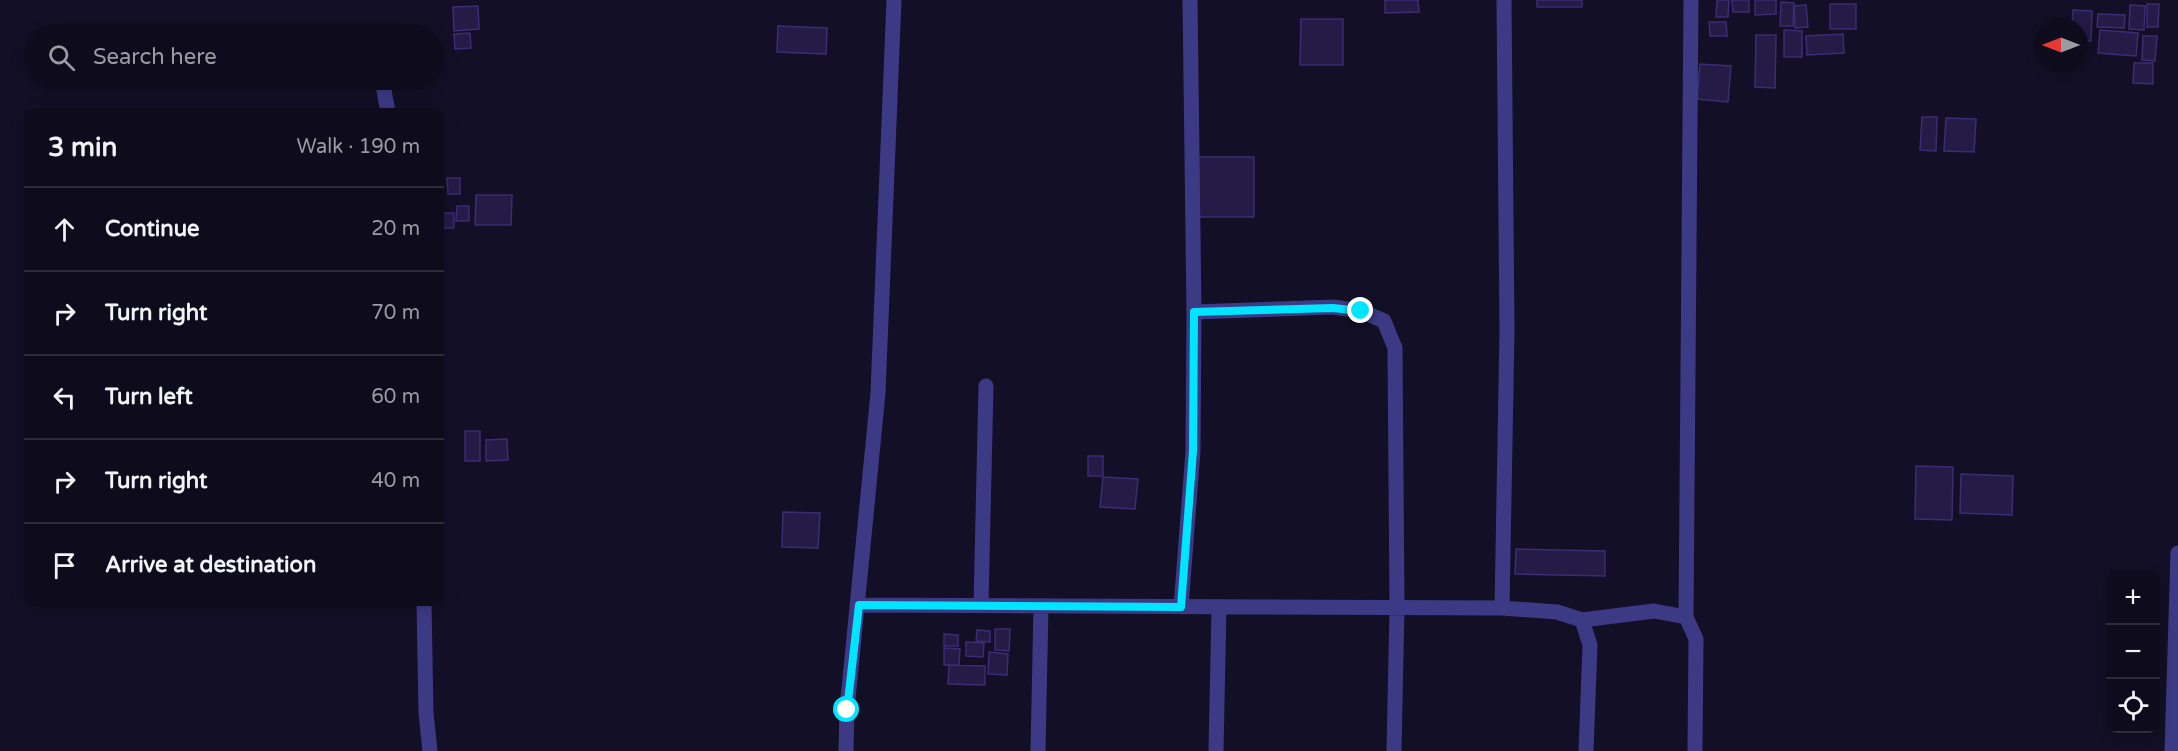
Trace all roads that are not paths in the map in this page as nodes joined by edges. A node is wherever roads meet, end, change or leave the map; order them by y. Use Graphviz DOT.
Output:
graph roads {
  1 [pos="894,0"];
  2 [pos="1190,0"];
  3 [pos="1504,0"];
  4 [pos="1691,0"];
  5 [pos="384,90"];
  6 [pos="387,108"];
  7 [pos="1194,312"];
  8 [pos="986,386"];
  9 [pos="2178,552"];
  10 [pos="859,605"];
  11 [pos="981,605"];
  12 [pos="424,606"];
  13 [pos="1041,606"];
  14 [pos="1181,607"];
  15 [pos="1219,608"];
  16 [pos="1397,608"];
  17 [pos="1502,608"];
  18 [pos="1686,616"];
  19 [pos="1582,620"];
  20 [pos="430,751"];
  21 [pos="846,751"];
  22 [pos="1038,751"];
  23 [pos="1216,751"];
  24 [pos="1394,751"];
  25 [pos="1586,751"];
  26 [pos="1695,751"];
  27 [pos="2172,751"];
  1 -- 10 [label="street"];
  2 -- 7 [label="street"];
  3 -- 17 [label="street"];
  4 -- 18 [label="street"];
  5 -- 6 [label="street"];
  7 -- 14 [label="street"];
  7 -- 16 [label="street"];
  8 -- 11 [label="street"];
  9 -- 27 [label="street"];
  10 -- 11 [label="street"];
  10 -- 21 [label="street"];
  11 -- 13 [label="street"];
  12 -- 20 [label="street"];
  13 -- 14 [label="street"];
  13 -- 22 [label="street"];
  14 -- 15 [label="street"];
  15 -- 16 [label="street"];
  15 -- 23 [label="street"];
  16 -- 17 [label="street"];
  16 -- 24 [label="street"];
  17 -- 19 [label="street"];
  18 -- 19 [label="street"];
  18 -- 26 [label="street"];
  19 -- 25 [label="street"];
}
